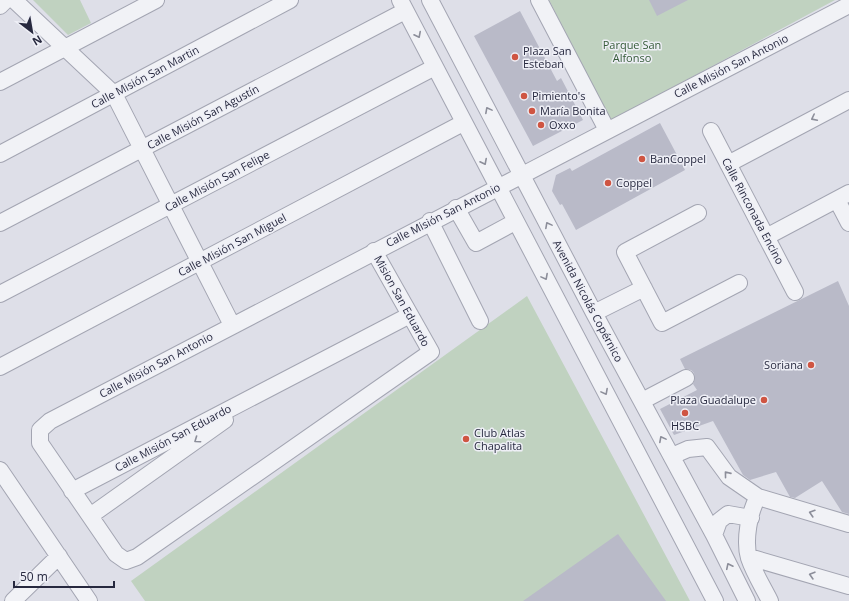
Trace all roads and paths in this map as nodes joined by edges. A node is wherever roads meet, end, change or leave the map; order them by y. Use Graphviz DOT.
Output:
graph roads {
  1 [pos="6,0"];
  2 [pos="14,0"];
  3 [pos="156,0"];
  4 [pos="290,0"];
  5 [pos="430,0"];
  6 [pos="539,0"];
  7 [pos="849,5"];
  8 [pos="0,6"];
  9 [pos="403,6"];
  10 [pos="65,48"];
  11 [pos="435,67"];
  12 [pos="0,82"];
  13 [pos="114,94"];
  14 [pos="849,100"];
  15 [pos="463,123"];
  16 [pos="607,130"];
  17 [pos="711,131"];
  18 [pos="142,149"];
  19 [pos="0,154"];
  20 [pos="728,164"];
  21 [pos="521,174"];
  22 [pos="497,187"];
  23 [pos="843,197"];
  24 [pos="171,205"];
  25 [pos="456,208"];
  26 [pos="698,213"];
  27 [pos="430,221"];
  28 [pos="515,222"];
  29 [pos="0,223"];
  30 [pos="849,223"];
  31 [pos="766,237"];
  32 [pos="374,251"];
  33 [pos="200,262"];
  34 [pos="739,283"];
  35 [pos="644,288"];
  36 [pos="795,292"];
  37 [pos="0,294"];
  38 [pos="594,313"];
  39 [pos="410,314"];
  40 [pos="480,321"];
  41 [pos="232,325"];
  42 [pos="0,367"];
  43 [pos="686,378"];
  44 [pos="274,385"];
  45 [pos="642,402"];
  46 [pos="672,456"];
  47 [pos="0,470"];
  48 [pos="72,490"];
  49 [pos="758,497"];
  50 [pos="90,516"];
  51 [pos="751,518"];
  52 [pos="849,524"];
  53 [pos="714,535"];
  54 [pos="59,556"];
  55 [pos="749,557"];
  56 [pos="849,586"];
  57 [pos="13,601"];
  58 [pos="89,601"];
  59 [pos="715,601"];
  60 [pos="747,601"];
  61 [pos="770,601"];
  1 -- 8 [label="street"];
  2 -- 10 [label="street"];
  3 -- 10 [label="street"];
  4 -- 13 [label="street, Calle Misión San Martin"];
  21 -- 5 [label="street, Avenida Nicolás Copérnico, one-way"];
  6 -- 16 [label="street"];
  7 -- 16 [label="street, Calle Misión San Antonio"];
  9 -- 11 [label="street, one-way"];
  9 -- 18 [label="street, Calle Misión San Agustín"];
  10 -- 12 [label="street"];
  10 -- 13 [label="street"];
  11 -- 15 [label="street"];
  11 -- 24 [label="street, Calle Misión San Felipe"];
  13 -- 18 [label="street"];
  13 -- 19 [label="street, Calle Misión San Martin"];
  14 -- 20 [label="street, one-way"];
  15 -- 22 [label="street, one-way"];
  15 -- 33 [label="street, Calle Misión San Miguel"];
  16 -- 21 [label="street, Calle Misión San Antonio"];
  17 -- 20 [label="street, Calle Rinconada Encino"];
  18 -- 24 [label="street"];
  18 -- 29 [label="street, Calle Misión San Agustín"];
  20 -- 31 [label="street, Calle Rinconada Encino"];
  21 -- 22 [label="street, Calle Misión San Antonio"];
  38 -- 21 [label="street, Avenida Nicolás Copérnico, one-way"];
  22 -- 25 [label="street, Calle Misión San Antonio"];
  22 -- 28 [label="street"];
  23 -- 30 [label="street"];
  23 -- 31 [label="street"];
  24 -- 33 [label="street"];
  24 -- 37 [label="street, Calle Misión San Felipe"];
  25 -- 27 [label="street, Calle Misión San Antonio"];
  25 -- 28 [label="street"];
  26 -- 35 [label="street"];
  27 -- 32 [label="street, Calle Misión San Antonio"];
  27 -- 40 [label="street"];
  28 -- 59 [label="street, one-way"];
  31 -- 36 [label="street, Calle Rinconada Encino"];
  32 -- 39 [label="street, Mision San Eduardo"];
  32 -- 41 [label="street, Calle Misión San Antonio"];
  33 -- 41 [label="street"];
  33 -- 42 [label="street, Calle Misión San Miguel"];
  34 -- 35 [label="street"];
  35 -- 38 [label="street"];
  38 -- 45 [label="street, Avenida Nicolás Copérnico"];
  39 -- 44 [label="street, Calle Misión San Eduardo"];
  39 -- 50 [label="street, Mision San Eduardo"];
  41 -- 48 [label="street, Calle Misión San Antonio"];
  43 -- 45 [label="street"];
  44 -- 48 [label="street, Calle Misión San Eduardo"];
  44 -- 50 [label="street, Calle Misión San Eduardo, one-way"];
  46 -- 45 [label="street, Avenida Nicolás Copérnico, one-way"];
  49 -- 46 [label="street, one-way"];
  46 -- 53 [label="street, Avenida Nicolás Copérnico"];
  47 -- 54 [label="street"];
  48 -- 50 [label="street"];
  49 -- 51 [label="street"];
  52 -- 49 [label="street, one-way"];
  51 -- 53 [label="street"];
  51 -- 55 [label="street"];
  60 -- 53 [label="street, Avenida Nicolás Copérnico, one-way"];
  54 -- 57 [label="street"];
  54 -- 58 [label="street"];
  56 -- 55 [label="street, one-way"];
  55 -- 61 [label="street"];
}
